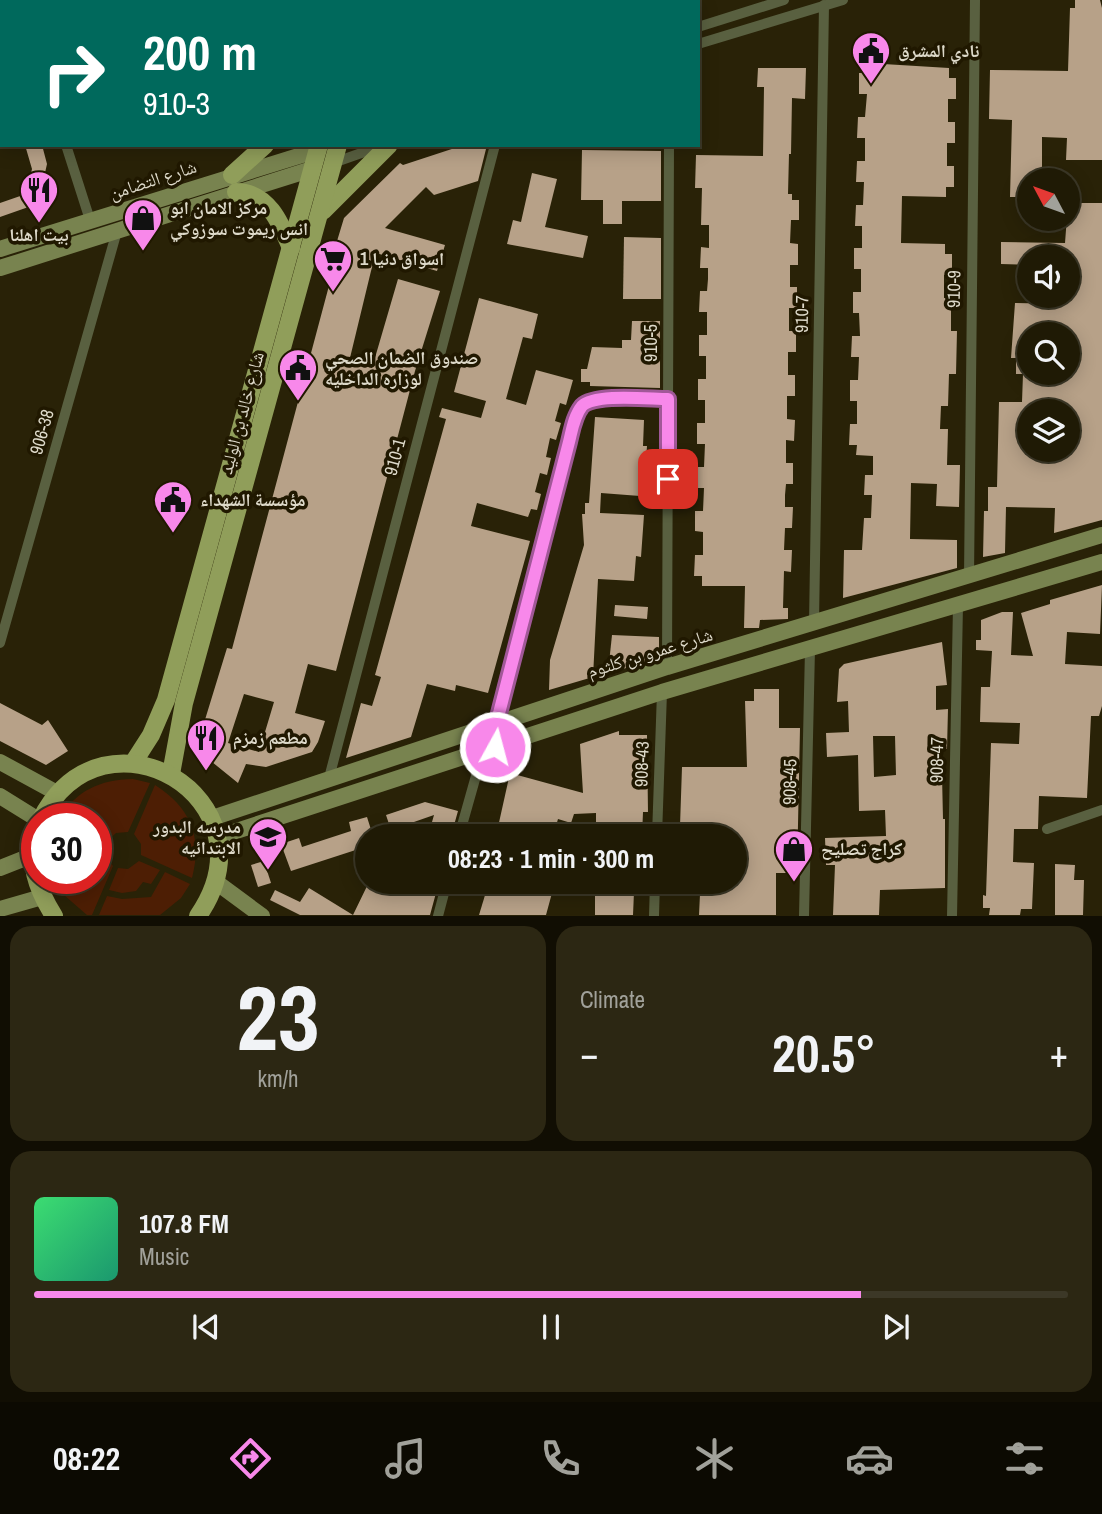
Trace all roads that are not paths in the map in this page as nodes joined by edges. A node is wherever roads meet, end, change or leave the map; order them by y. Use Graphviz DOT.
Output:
graph roads {
  1 [pos="785,0"];
  2 [pos="843,0"];
  3 [pos="975,0"];
  4 [pos="824,5"];
  5 [pos="700,26"];
  6 [pos="700,43"];
  7 [pos="67,147"];
  8 [pos="263,147"];
  9 [pos="318,147"];
  10 [pos="375,147"];
  11 [pos="384,147"];
  12 [pos="494,147"];
  13 [pos="669,147"];
  14 [pos="336,154"];
  15 [pos="312,169"];
  16 [pos="234,184"];
  17 [pos="90,220"];
  18 [pos="316,224"];
  19 [pos="117,230"];
  20 [pos="291,248"];
  21 [pos="0,249"];
  22 [pos="0,268"];
  23 [pos="668,399"];
  24 [pos="1102,536"];
  25 [pos="1102,562"];
  26 [pos="969,578"];
  27 [pos="958,605"];
  28 [pos="814,623"];
  29 [pos="0,643"];
  30 [pos="810,649"];
  31 [pos="667,667"];
  32 [pos="662,692"];
  33 [pos="497,721"];
  34 [pos="489,749"];
  35 [pos="0,762"];
  36 [pos="133,763"];
  37 [pos="171,774"];
  38 [pos="329,778"];
  39 [pos="58,793"];
  40 [pos="0,796"];
  41 [pos="51,803"];
  42 [pos="21,808"];
  43 [pos="1102,810"];
  44 [pos="212,818"];
  45 [pos="464,824"];
  46 [pos="657,824"];
  47 [pos="1046,829"];
  48 [pos="218,837"];
  49 [pos="21,860"];
  50 [pos="0,868"];
  51 [pos="216,883"];
  52 [pos="41,894"];
  53 [pos="444,894"];
  54 [pos="654,894"];
  55 [pos="42,897"];
  56 [pos="0,909"];
  57 [pos="54,915"];
  58 [pos="199,915"];
  59 [pos="262,915"];
  60 [pos="438,915"];
  61 [pos="653,915"];
  62 [pos="804,915"];
  63 [pos="952,915"];
  1 -- 5 [label="street"];
  2 -- 4 [label="street"];
  3 -- 26 [label="street, 910-9"];
  4 -- 6 [label="street"];
  4 -- 28 [label="street, 910-7"];
  7 -- 17 [label="street"];
  8 -- 16 [label="main road"];
  9 -- 15 [label="main road, شارع خالد بن الوليد"];
  9 -- 16 [label="street, شارع التضامن"];
  10 -- 14 [label="street"];
  11 -- 18 [label="main road"];
  12 -- 38 [label="street, 910-1"];
  13 -- 23 [label="street, 910-5"];
  14 -- 18 [label="main road, شارع خالد بن الوليد"];
  15 -- 16 [label="street, شارع التضامن"];
  15 -- 20 [label="main road, شارع خالد بن الوليد"];
  16 -- 17 [label="street, شارع التضامن"];
  16 -- 19 [label="street, شارع التضامن"];
  16 -- 20 [label="main road"];
  17 -- 21 [label="street, شارع التضامن"];
  18 -- 37 [label="main road, شارع خالد بن الوليد"];
  19 -- 22 [label="street, شارع التضامن"];
  19 -- 29 [label="street, 906-38"];
  20 -- 36 [label="main road, شارع خالد بن الوليد"];
  23 -- 31 [label="street, 910-5"];
  23 -- 33 [label="street"];
  24 -- 26 [label="street, شارع عمرو بن كلثوم"];
  25 -- 27 [label="street"];
  26 -- 28 [label="street, شارع عمرو بن كلثوم"];
  27 -- 30 [label="street"];
  27 -- 63 [label="street, 908-47"];
  28 -- 31 [label="street, شارع عمرو بن كلثوم"];
  30 -- 32 [label="street"];
  30 -- 62 [label="street, 908-45"];
  31 -- 33 [label="street, شارع عمرو بن كلثوم"];
  32 -- 34 [label="street"];
  32 -- 46 [label="street, 908-43"];
  33 -- 34 [label="street"];
  33 -- 38 [label="street, شارع عمرو بن كلثوم"];
  34 -- 45 [label="street"];
  34 -- 48 [label="street"];
  35 -- 39 [label="street"];
  36 -- 37 [label="main road"];
  36 -- 39 [label="main road"];
  37 -- 44 [label="main road"];
  38 -- 44 [label="street, شارع عمرو بن كلثوم"];
  39 -- 41 [label="main road"];
  40 -- 42 [label="street"];
  43 -- 47 [label="street"];
  44 -- 48 [label="main road"];
  48 -- 51 [label="main road"];
  49 -- 50 [label="street"];
  51 -- 58 [label="main road"];
  51 -- 59 [label="street"];
  52 -- 55 [label="main road"];
  53 -- 60 [label="street"];
  54 -- 61 [label="street"];
  55 -- 56 [label="street"];
  55 -- 57 [label="main road"];
}
